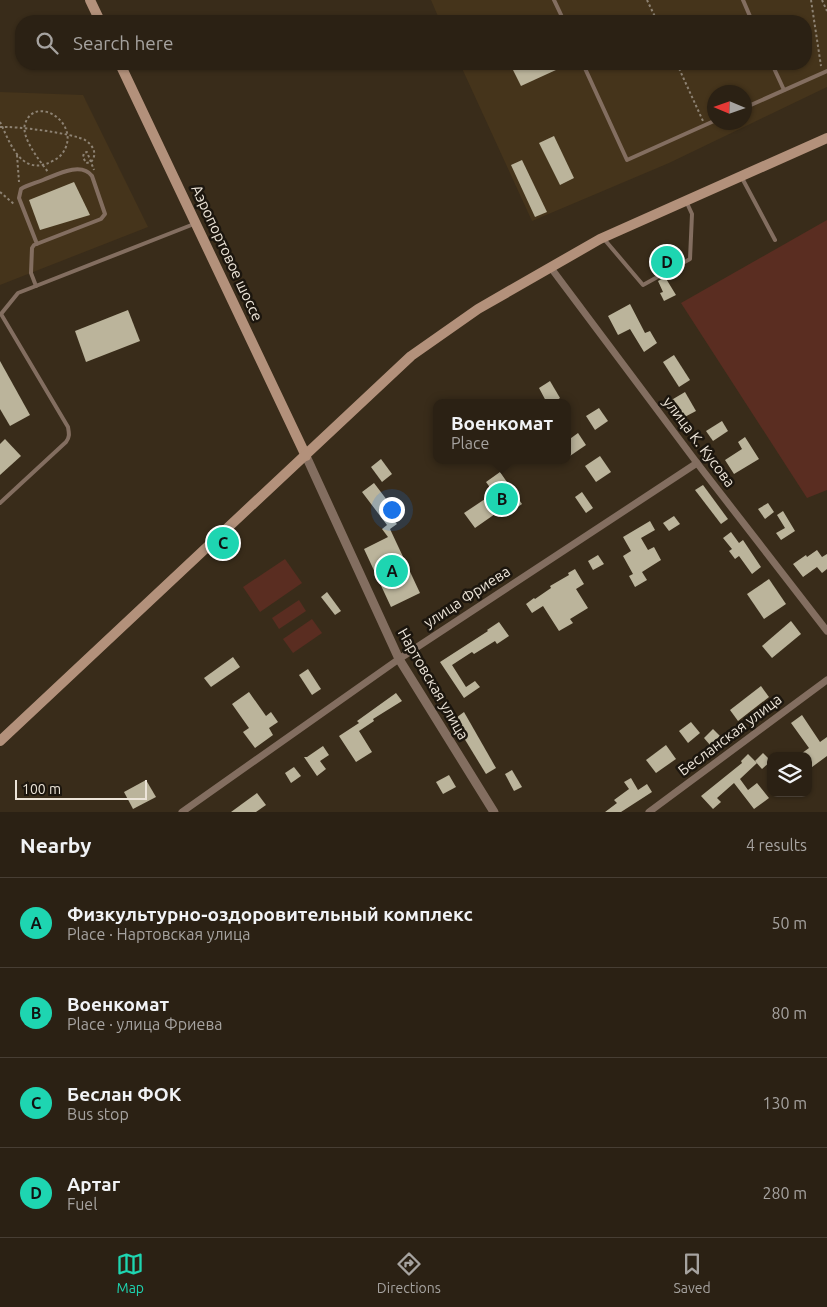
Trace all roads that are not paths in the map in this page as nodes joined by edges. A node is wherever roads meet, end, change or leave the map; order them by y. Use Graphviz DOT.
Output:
graph roads {
  1 [pos="90,0"];
  2 [pos="554,0"];
  3 [pos="743,0"];
  4 [pos="97,15"];
  5 [pos="561,15"];
  6 [pos="749,15"];
  7 [pos="123,70"];
  8 [pos="587,70"];
  9 [pos="775,70"];
  10 [pos="827,71"];
  11 [pos="784,90"];
  12 [pos="752,104"];
  13 [pos="707,125"];
  14 [pos="827,138"];
  15 [pos="741,176"];
  16 [pos="686,201"];
  17 [pos="196,223"];
  18 [pos="603,238"];
  19 [pos="775,240"];
  20 [pos="37,244"];
  21 [pos="552,268"];
  22 [pos="36,286"];
  23 [pos="0,315"];
  24 [pos="306,456"];
  25 [pos="697,463"];
  26 [pos="0,504"];
  27 [pos="827,631"];
  28 [pos="399,658"];
  29 [pos="827,680"];
  30 [pos="0,741"];
  31 [pos="182,812"];
  32 [pos="494,812"];
  33 [pos="649,812"];
  1 -- 4 [label="main road"];
  2 -- 5 [label="lane"];
  3 -- 6 [label="lane"];
  7 -- 17 [label="main road, Аэропортовое шоссе"];
  8 -- 13 [label="lane"];
  9 -- 11 [label="lane"];
  10 -- 11 [label="lane"];
  11 -- 12 [label="lane"];
  14 -- 15 [label="main road"];
  15 -- 16 [label="main road"];
  15 -- 19 [label="lane"];
  16 -- 18 [label="main road"];
  16 -- 18 [label="lane"];
  17 -- 22 [label="lane"];
  17 -- 24 [label="main road, Аэропортовое шоссе"];
  18 -- 21 [label="main road"];
  20 -- 20 [label="lane"];
  20 -- 22 [label="lane"];
  21 -- 24 [label="main road"];
  21 -- 25 [label="street, улица К. Кусова"];
  22 -- 23 [label="lane"];
  23 -- 26 [label="lane"];
  24 -- 28 [label="street, Нартовская улица"];
  24 -- 30 [label="main road"];
  25 -- 27 [label="street, улица К. Кусова"];
  25 -- 28 [label="street, улица Фриева"];
  28 -- 31 [label="street, улица Фриева"];
  28 -- 32 [label="street, Нартовская улица"];
  29 -- 33 [label="street, Бесланская улица"];
}
